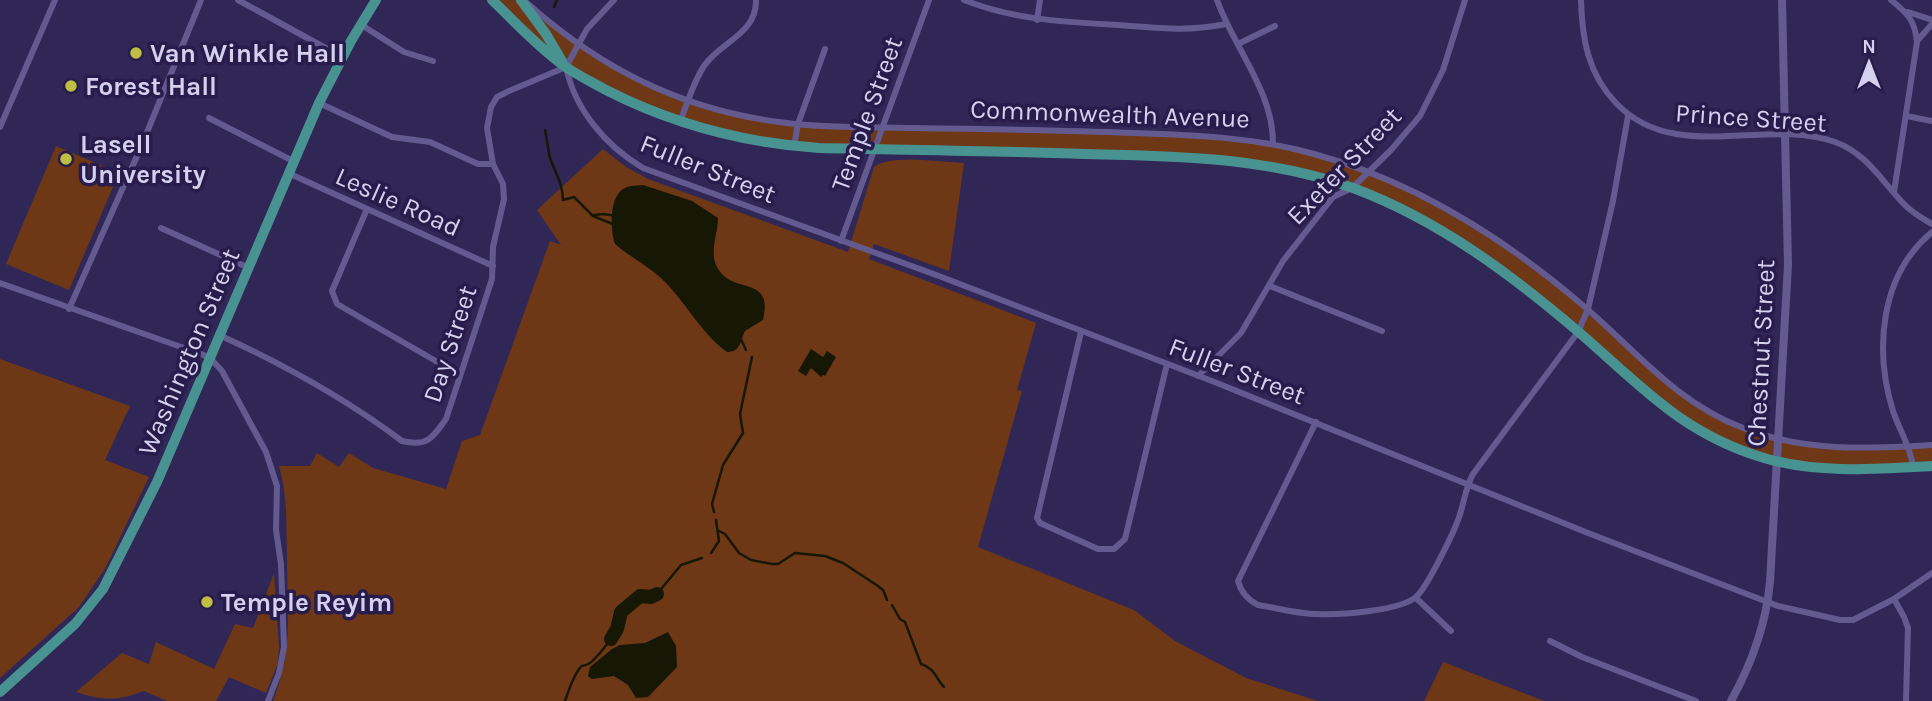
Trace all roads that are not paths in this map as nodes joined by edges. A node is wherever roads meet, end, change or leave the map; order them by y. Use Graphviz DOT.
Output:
graph roads {
  1 [pos="55,0"];
  2 [pos="201,0"];
  3 [pos="238,0"];
  4 [pos="376,0"];
  5 [pos="492,0"];
  6 [pos="522,0"];
  7 [pos="614,0"];
  8 [pos="756,0"];
  9 [pos="929,0"];
  10 [pos="964,0"];
  11 [pos="1040,0"];
  12 [pos="1217,0"];
  13 [pos="1465,0"];
  14 [pos="1581,0"];
  15 [pos="1782,0"];
  16 [pos="1891,0"];
  17 [pos="1906,12"];
  18 [pos="1037,20"];
  19 [pos="1932,22"];
  20 [pos="360,23"];
  21 [pos="1226,24"];
  22 [pos="1275,26"];
  23 [pos="1917,42"];
  24 [pos="1238,44"];
  25 [pos="578,45"];
  26 [pos="825,49"];
  27 [pos="342,57"];
  28 [pos="433,61"];
  29 [pos="566,67"];
  30 [pos="688,101"];
  31 [pos="319,103"];
  32 [pos="1628,116"];
  33 [pos="1906,117"];
  34 [pos="209,118"];
  35 [pos="1932,121"];
  36 [pos="680,122"];
  37 [pos="798,124"];
  38 [pos="0,127"];
  39 [pos="882,127"];
  40 [pos="1786,136"];
  41 [pos="1273,144"];
  42 [pos="794,146"];
  43 [pos="874,149"];
  44 [pos="293,161"];
  45 [pos="493,164"];
  46 [pos="1369,171"];
  47 [pos="288,173"];
  48 [pos="1352,188"];
  49 [pos="1894,192"];
  50 [pos="367,209"];
  51 [pos="1932,224"];
  52 [pos="162,228"];
  53 [pos="1932,232"];
  54 [pos="841,241"];
  55 [pos="493,266"];
  56 [pos="247,267"];
  57 [pos="0,284"];
  58 [pos="1269,286"];
  59 [pos="69,309"];
  60 [pos="1588,309"];
  61 [pos="1382,331"];
  62 [pos="1081,332"];
  63 [pos="1578,332"];
  64 [pos="219,334"];
  65 [pos="210,358"];
  66 [pos="1167,364"];
  67 [pos="460,375"];
  68 [pos="1198,376"];
  69 [pos="1316,422"];
  70 [pos="1778,439"];
  71 [pos="1932,445"];
  72 [pos="1906,446"];
  73 [pos="1776,461"];
  74 [pos="1932,466"];
  75 [pos="1913,467"];
  76 [pos="1468,483"];
  77 [pos="1932,573"];
  78 [pos="1416,598"];
  79 [pos="1894,599"];
  80 [pos="1768,602"];
  81 [pos="1451,631"];
  82 [pos="1549,642"];
  83 [pos="0,692"];
  84 [pos="268,701"];
  85 [pos="1696,701"];
  86 [pos="1731,701"];
  87 [pos="1906,701"];
  1 -- 38 [label="street"];
  2 -- 59 [label="street"];
  3 -- 27 [label="street"];
  4 -- 20 [label="main road, Washington Street"];
  5 -- 29 [label="main road, Commonwealth Avenue"];
  6 -- 25 [label="street, Commonwealth Avenue"];
  6 -- 29 [label="main road, Commonwealth Avenue"];
  7 -- 25 [label="street"];
  8 -- 30 [label="street"];
  9 -- 39 [label="street, Temple Street"];
  10 -- 18 [label="street"];
  11 -- 18 [label="street"];
  12 -- 21 [label="street"];
  13 -- 46 [label="street, Exeter Street"];
  14 -- 32 [label="street, Prince Street"];
  15 -- 40 [label="main road, Chestnut Street"];
  16 -- 17 [label="street"];
  17 -- 19 [label="street"];
  17 -- 23 [label="street"];
  18 -- 21 [label="street"];
  19 -- 23 [label="street"];
  20 -- 27 [label="main road, Washington Street"];
  20 -- 28 [label="street"];
  21 -- 24 [label="street"];
  22 -- 24 [label="street"];
  23 -- 33 [label="street"];
  24 -- 41 [label="street"];
  25 -- 29 [label="street"];
  25 -- 30 [label="street, Commonwealth Avenue"];
  26 -- 37 [label="street"];
  27 -- 31 [label="main road, Washington Street"];
  29 -- 36 [label="main road, Commonwealth Avenue"];
  29 -- 45 [label="street, Day Street"];
  29 -- 54 [label="street, Fuller Street"];
  30 -- 36 [label="street"];
  30 -- 37 [label="street, Commonwealth Avenue"];
  31 -- 44 [label="main road, Washington Street"];
  31 -- 45 [label="street"];
  32 -- 40 [label="street, Prince Street"];
  32 -- 60 [label="street"];
  33 -- 35 [label="street"];
  33 -- 49 [label="street"];
  34 -- 44 [label="street"];
  36 -- 42 [label="main road, Commonwealth Avenue"];
  37 -- 39 [label="street, Commonwealth Avenue"];
  37 -- 42 [label="street"];
  39 -- 41 [label="street, Commonwealth Avenue"];
  39 -- 43 [label="street, Temple Street"];
  40 -- 49 [label="street, Prince Street"];
  40 -- 70 [label="main road, Chestnut Street"];
  41 -- 46 [label="street, Commonwealth Avenue"];
  42 -- 43 [label="main road, Commonwealth Avenue"];
  43 -- 48 [label="main road, Commonwealth Avenue"];
  43 -- 54 [label="street, Temple Street"];
  44 -- 47 [label="main road, Washington Street"];
  45 -- 55 [label="street, Day Street"];
  46 -- 48 [label="street, Exeter Street"];
  46 -- 60 [label="street, Commonwealth Avenue"];
  47 -- 50 [label="street, Leslie Road"];
  47 -- 56 [label="main road, Washington Street"];
  48 -- 58 [label="street, Exeter Street"];
  48 -- 63 [label="main road, Commonwealth Avenue"];
  49 -- 51 [label="street, Prince Street"];
  50 -- 55 [label="street, Leslie Road"];
  50 -- 67 [label="street"];
  52 -- 56 [label="street"];
  53 -- 72 [label="street"];
  54 -- 62 [label="street, Fuller Street"];
  55 -- 67 [label="street, Day Street"];
  56 -- 64 [label="main road, Washington Street"];
  57 -- 59 [label="street"];
  58 -- 61 [label="street"];
  58 -- 68 [label="street, Exeter Street"];
  59 -- 65 [label="street"];
  60 -- 63 [label="street"];
  60 -- 70 [label="street, Commonwealth Avenue"];
  62 -- 66 [label="street, Fuller Street"];
  62 -- 66 [label="street"];
  63 -- 73 [label="main road, Commonwealth Avenue"];
  63 -- 76 [label="street"];
  64 -- 65 [label="main road, Washington Street"];
  64 -- 67 [label="street, Day Street"];
  65 -- 83 [label="main road, Washington Street"];
  65 -- 84 [label="street"];
  66 -- 68 [label="street, Fuller Street"];
  68 -- 69 [label="street, Fuller Street"];
  69 -- 76 [label="street, Fuller Street"];
  69 -- 78 [label="street"];
  70 -- 72 [label="street, Commonwealth Avenue"];
  70 -- 73 [label="main road, Chestnut Street"];
  71 -- 72 [label="street, Commonwealth Avenue"];
  72 -- 75 [label="street"];
  73 -- 75 [label="main road, Commonwealth Avenue"];
  73 -- 80 [label="main road, Chestnut Street"];
  74 -- 75 [label="main road, Commonwealth Avenue"];
  76 -- 78 [label="street"];
  76 -- 80 [label="street, Fuller Street"];
  77 -- 79 [label="street, Fuller Street"];
  78 -- 81 [label="street"];
  79 -- 80 [label="street, Fuller Street"];
  79 -- 87 [label="street"];
  80 -- 86 [label="main road, Chestnut Street"];
  82 -- 85 [label="street"];
}
